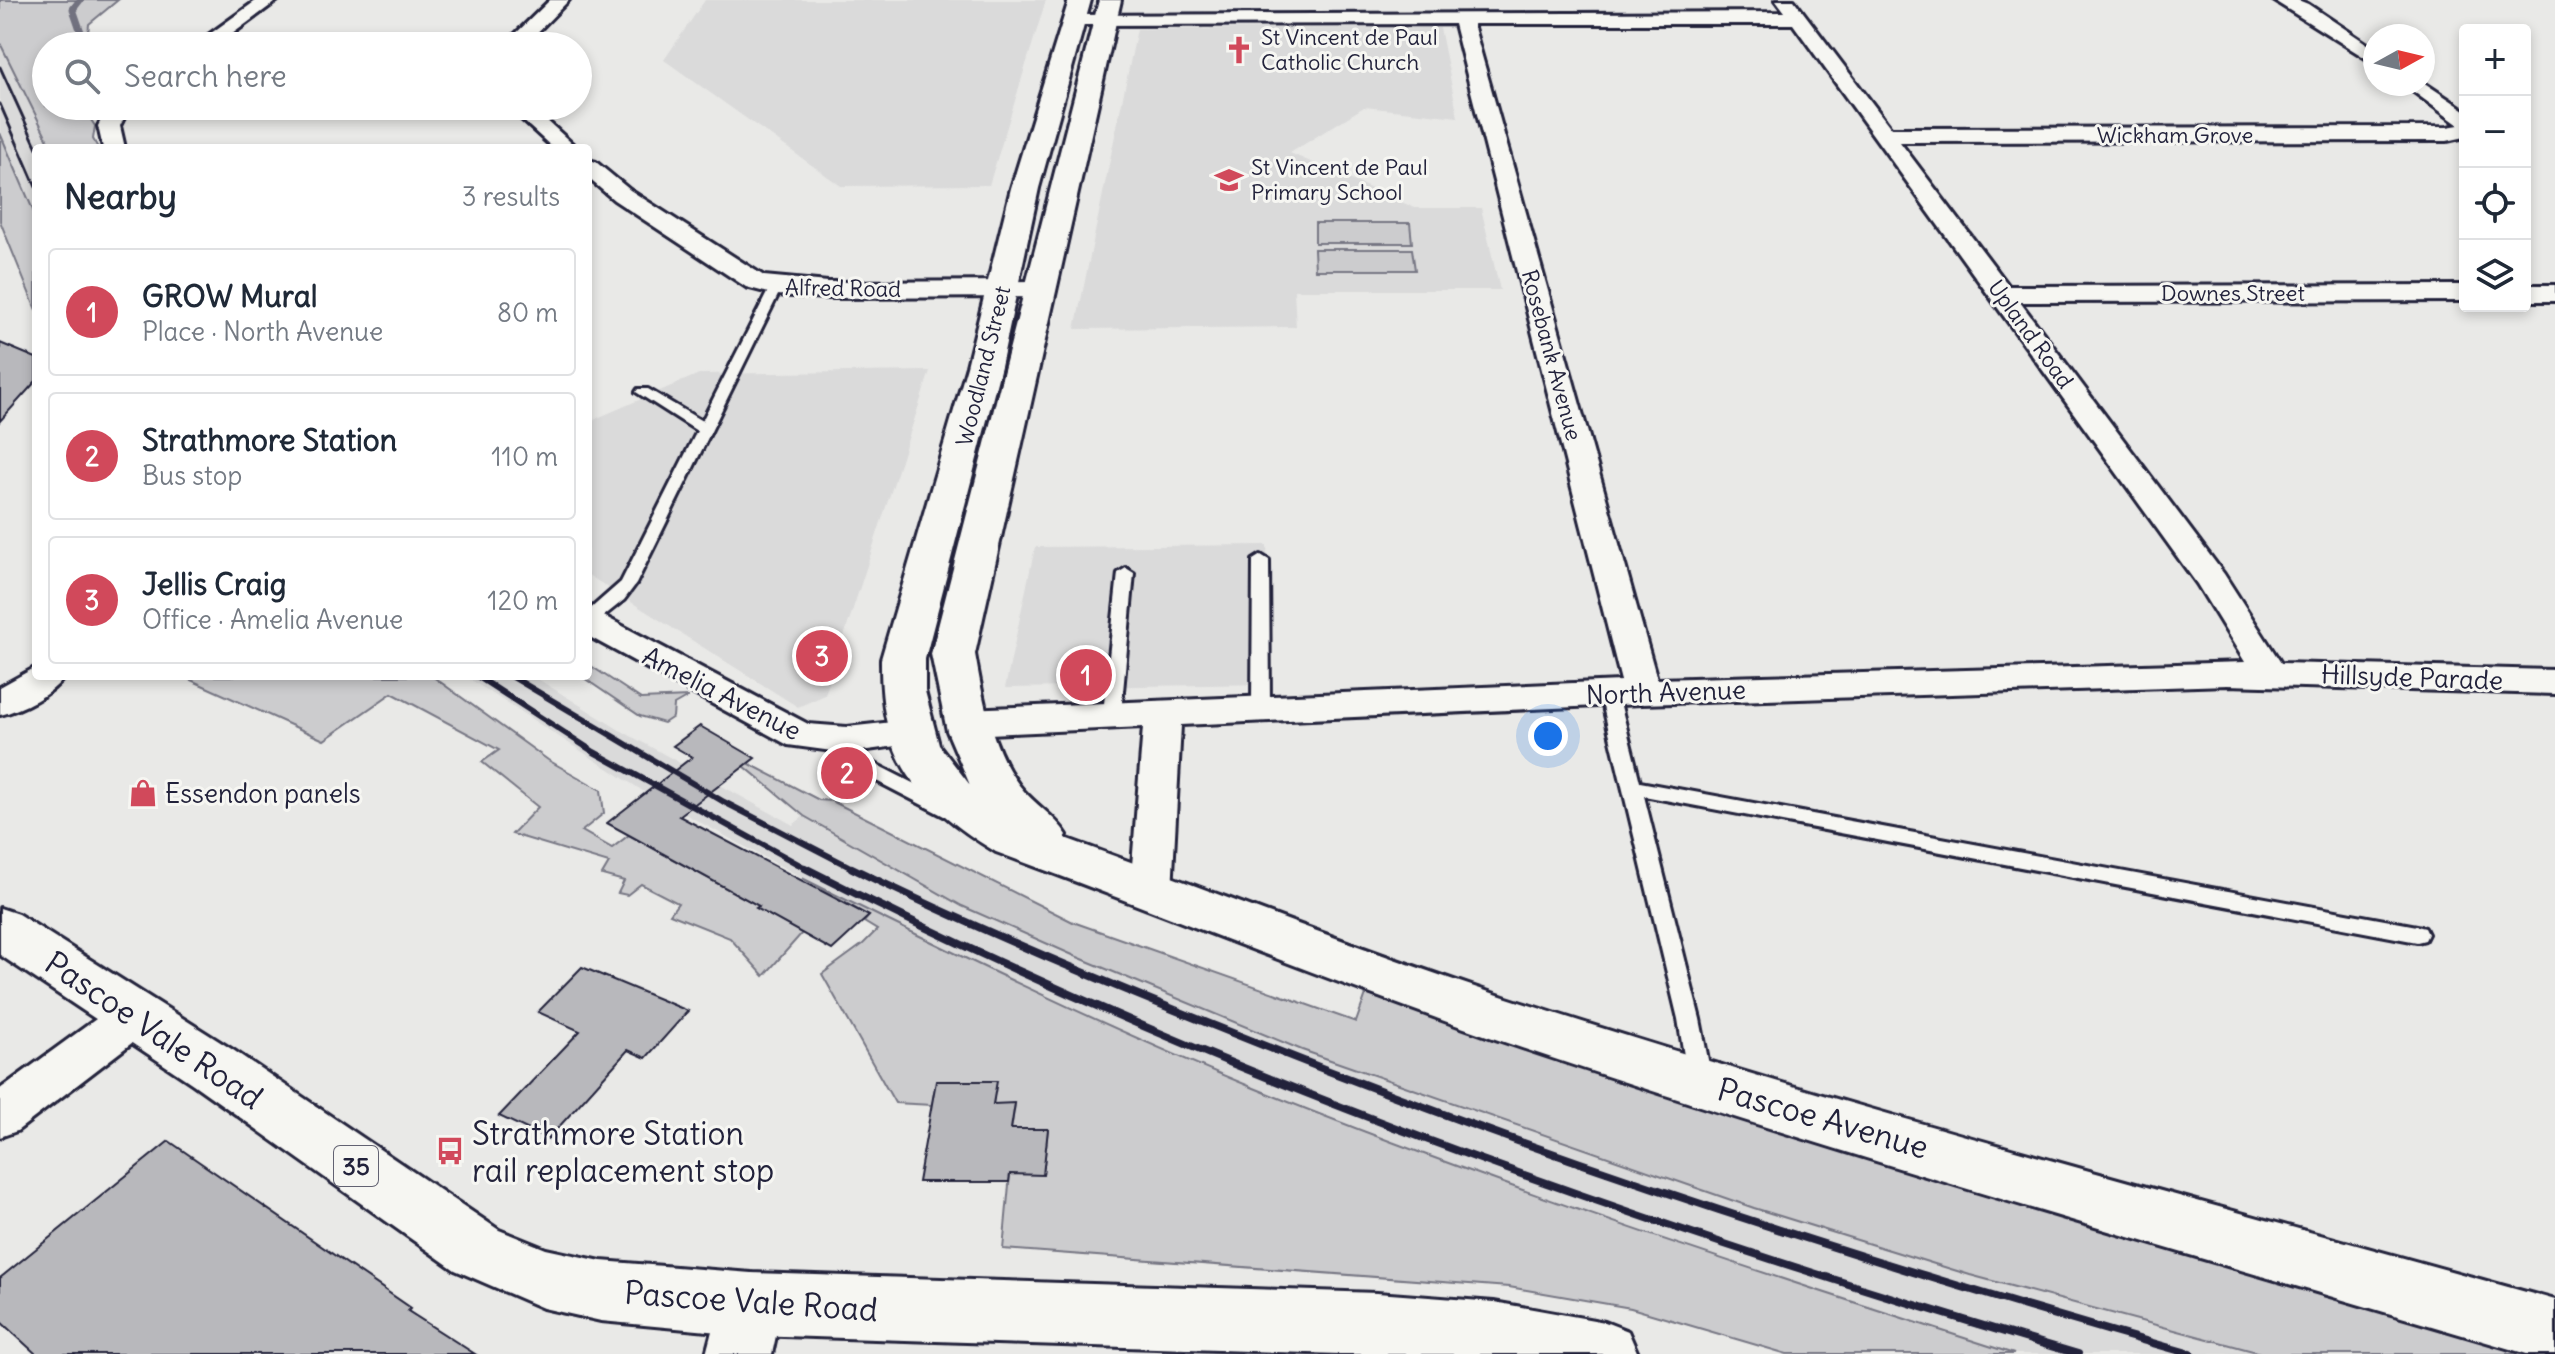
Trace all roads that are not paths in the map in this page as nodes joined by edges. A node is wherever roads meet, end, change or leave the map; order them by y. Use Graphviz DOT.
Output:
graph roads {
  1 [pos="269,0"];
  2 [pos="560,0"];
  3 [pos="2282,0"];
  4 [pos="1092,9"];
  5 [pos="1792,9"];
  6 [pos="1462,18"];
  7 [pos="223,32"];
  8 [pos="527,32"];
  9 [pos="2363,50"];
  10 [pos="2430,96"];
  11 [pos="2459,116"];
  12 [pos="109,120"];
  13 [pos="534,120"];
  14 [pos="2459,131"];
  15 [pos="1884,135"];
  16 [pos="112,144"];
  17 [pos="561,144"];
  18 [pos="592,170"];
  19 [pos="776,287"];
  20 [pos="1021,289"];
  21 [pos="2459,293"];
  22 [pos="2531,293"];
  23 [pos="2555,293"];
  24 [pos="2001,294"];
  25 [pos="643,392"];
  26 [pos="705,429"];
  27 [pos="1261,560"];
  28 [pos="1126,573"];
  29 [pos="592,618"];
  30 [pos="592,623"];
  31 [pos="2270,673"];
  32 [pos="40,680"];
  33 [pos="2555,682"];
  34 [pos="1626,693"];
  35 [pos="0,703"];
  36 [pos="1261,707"];
  37 [pos="1163,711"];
  38 [pos="1112,713"];
  39 [pos="966,722"];
  40 [pos="911,733"];
  41 [pos="832,740"];
  42 [pos="1631,787"];
  43 [pos="978,820"];
  44 [pos="1127,881"];
  45 [pos="0,928"];
  46 [pos="2417,934"];
  47 [pos="134,1016"];
  48 [pos="1701,1082"];
  49 [pos="0,1116"];
  50 [pos="745,1329"];
  51 [pos="2555,1331"];
  52 [pos="1605,1354"];
  1 -- 7 [label="street"];
  2 -- 8 [label="street"];
  3 -- 9 [label="street"];
  4 -- 6 [label="street"];
  4 -- 20 [label="main road, Woodland Street"];
  5 -- 6 [label="street"];
  5 -- 15 [label="street, Upland Road"];
  6 -- 34 [label="street, Rosebank Avenue"];
  10 -- 11 [label="street"];
  12 -- 16 [label="street"];
  13 -- 17 [label="street"];
  14 -- 15 [label="street, Wickham Grove"];
  15 -- 24 [label="street, Upland Road"];
  18 -- 19 [label="street, Alfred Road"];
  19 -- 20 [label="street, Alfred Road"];
  19 -- 26 [label="lane"];
  20 -- 39 [label="main road, Woodland Street"];
  20 -- 40 [label="main road, Woodland Street"];
  21 -- 24 [label="street, Downes Street"];
  22 -- 23 [label="street"];
  24 -- 31 [label="street, Upland Road"];
  25 -- 26 [label="lane"];
  26 -- 29 [label="lane"];
  27 -- 36 [label="lane"];
  28 -- 38 [label="lane"];
  30 -- 41 [label="street, Amelia Avenue"];
  31 -- 33 [label="street, Hillsyde Parade"];
  31 -- 34 [label="street, North Avenue"];
  32 -- 35 [label="street"];
  34 -- 36 [label="street, North Avenue"];
  34 -- 42 [label="lane"];
  36 -- 37 [label="street, North Avenue"];
  37 -- 38 [label="street, North Avenue"];
  37 -- 44 [label="street"];
  38 -- 39 [label="street, North Avenue"];
  39 -- 40 [label="main road"];
  39 -- 44 [label="main road, Pascoe Avenue"];
  40 -- 41 [label="street, Amelia Avenue"];
  40 -- 43 [label="main road, Pascoe Avenue"];
  41 -- 43 [label="lane"];
  42 -- 46 [label="lane"];
  42 -- 48 [label="lane"];
  43 -- 44 [label="main road, Pascoe Avenue"];
  44 -- 48 [label="main road, Pascoe Avenue"];
  45 -- 47 [label="main road, Pascoe Vale Road / 35"];
  47 -- 49 [label="street"];
  47 -- 50 [label="main road, Pascoe Vale Road / 35"];
  48 -- 51 [label="main road, Pascoe Avenue"];
  50 -- 52 [label="main road, Pascoe Vale Road / 35"];
}
